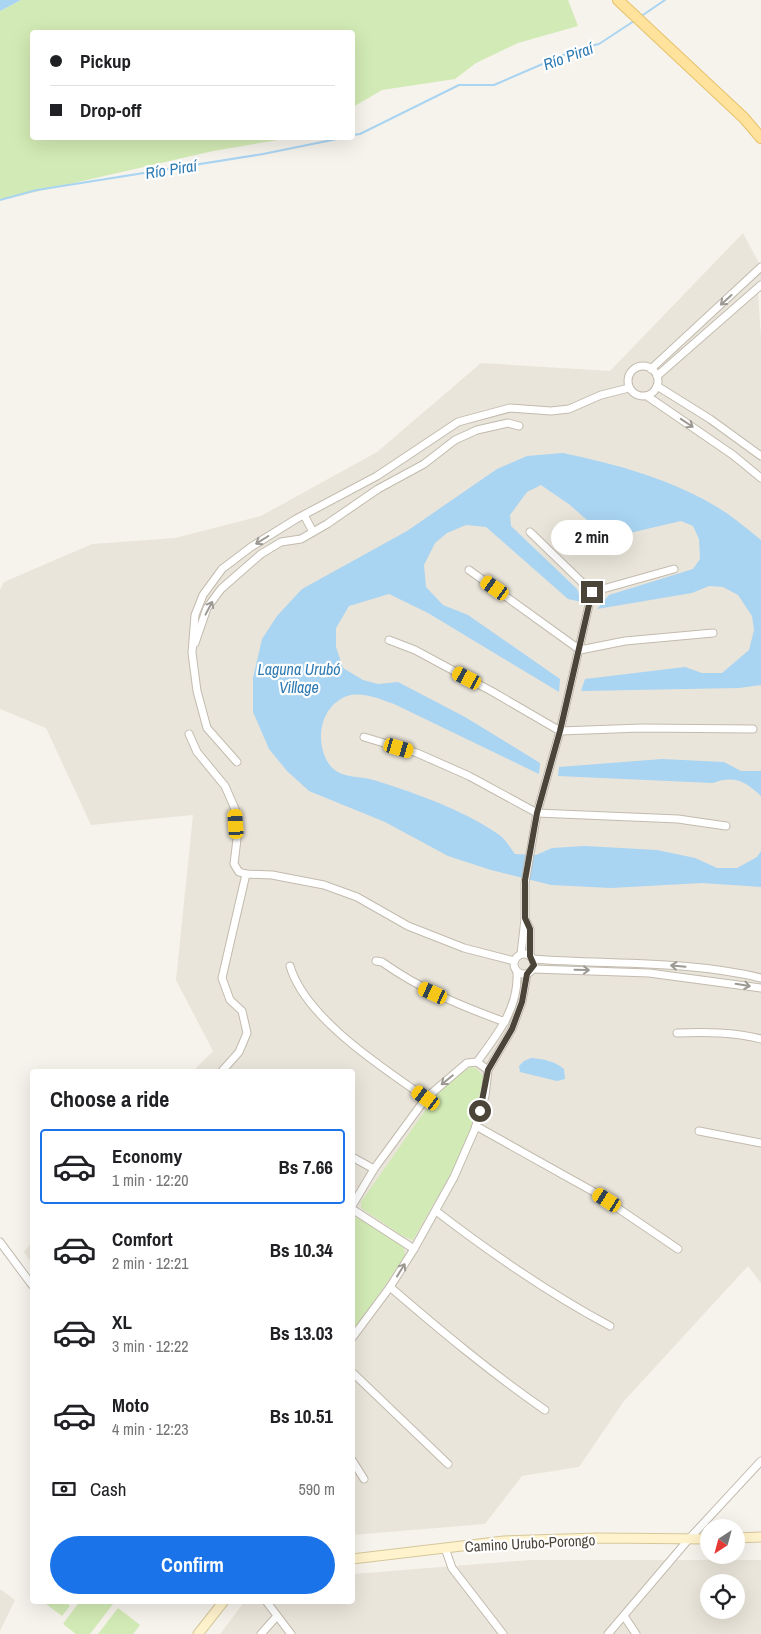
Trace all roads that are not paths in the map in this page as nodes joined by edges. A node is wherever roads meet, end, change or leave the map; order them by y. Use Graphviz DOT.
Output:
graph roads {
  1 [pos="618,0"];
  2 [pos="744,118"];
  3 [pos="761,126"];
  4 [pos="761,131"];
  5 [pos="761,138"];
  6 [pos="761,266"];
  7 [pos="761,285"];
  8 [pos="651,369"];
  9 [pos="657,376"];
  10 [pos="657,386"];
  11 [pos="629,388"];
  12 [pos="647,396"];
  13 [pos="520,426"];
  14 [pos="761,456"];
  15 [pos="761,478"];
  16 [pos="304,515"];
  17 [pos="313,532"];
  18 [pos="530,532"];
  19 [pos="469,570"];
  20 [pos="674,570"];
  21 [pos="592,592"];
  22 [pos="713,633"];
  23 [pos="389,640"];
  24 [pos="580,650"];
  25 [pos="192,653"];
  26 [pos="753,729"];
  27 [pos="560,731"];
  28 [pos="189,734"];
  29 [pos="364,738"];
  30 [pos="237,762"];
  31 [pos="537,813"];
  32 [pos="726,826"];
  33 [pos="246,874"];
  34 [pos="525,918"];
  35 [pos="521,954"];
  36 [pos="532,958"];
  37 [pos="376,961"];
  38 [pos="514,961"];
  39 [pos="290,966"];
  40 [pos="698,968"];
  41 [pos="530,971"];
  42 [pos="517,972"];
  43 [pos="761,978"];
  44 [pos="697,979"];
  45 [pos="761,988"];
  46 [pos="505,1022"];
  47 [pos="677,1033"];
  48 [pos="761,1039"];
  49 [pos="477,1062"];
  50 [pos="224,1069"];
  51 [pos="488,1070"];
  52 [pos="426,1098"];
  53 [pos="476,1126"];
  54 [pos="699,1132"];
  55 [pos="761,1143"];
  56 [pos="355,1159"];
  57 [pos="374,1169"];
  58 [pos="355,1203"];
  59 [pos="355,1210"];
  60 [pos="436,1211"];
  61 [pos="0,1242"];
  62 [pos="678,1249"];
  63 [pos="414,1250"];
  64 [pos="30,1281"];
  65 [pos="390,1287"];
  66 [pos="610,1326"];
  67 [pos="355,1334"];
  68 [pos="355,1375"];
  69 [pos="545,1410"];
  70 [pos="761,1461"];
  71 [pos="448,1464"];
  72 [pos="355,1465"];
  73 [pos="364,1479"];
  74 [pos="761,1537"];
  75 [pos="745,1538"];
  76 [pos="700,1539"];
  77 [pos="688,1540"];
  78 [pos="445,1548"];
  79 [pos="355,1559"];
  80 [pos="222,1604"];
  81 [pos="268,1604"];
  82 [pos="277,1616"];
  83 [pos="624,1616"];
  84 [pos="198,1634"];
  85 [pos="262,1634"];
  86 [pos="290,1634"];
  87 [pos="503,1634"];
  88 [pos="608,1634"];
  89 [pos="636,1634"];
  1 -- 2 [label="main road"];
  2 -- 3 [label="main road"];
  2 -- 4 [label="main road"];
  2 -- 5 [label="main road"];
  6 -- 8 [label="street, one-way"];
  7 -- 9 [label="street"];
  8 -- 9 [label="street"];
  8 -- 11 [label="street"];
  9 -- 10 [label="street"];
  10 -- 12 [label="street"];
  10 -- 14 [label="street"];
  11 -- 12 [label="street"];
  11 -- 16 [label="street"];
  12 -- 15 [label="street, one-way"];
  13 -- 17 [label="street"];
  16 -- 17 [label="street"];
  16 -- 25 [label="street, one-way"];
  25 -- 17 [label="street, one-way"];
  18 -- 21 [label="street"];
  19 -- 24 [label="street"];
  20 -- 21 [label="street"];
  21 -- 24 [label="street"];
  22 -- 24 [label="street"];
  23 -- 27 [label="street"];
  24 -- 27 [label="street"];
  25 -- 30 [label="street"];
  26 -- 27 [label="street"];
  27 -- 31 [label="street"];
  28 -- 33 [label="street"];
  29 -- 31 [label="street"];
  31 -- 32 [label="street"];
  31 -- 34 [label="street"];
  33 -- 38 [label="street"];
  33 -- 50 [label="street"];
  34 -- 35 [label="street"];
  34 -- 36 [label="street"];
  35 -- 36 [label="street"];
  35 -- 38 [label="street"];
  40 -- 36 [label="street, one-way"];
  36 -- 41 [label="street"];
  37 -- 46 [label="street"];
  38 -- 42 [label="street"];
  39 -- 52 [label="street"];
  40 -- 43 [label="street"];
  40 -- 44 [label="street"];
  41 -- 42 [label="street"];
  41 -- 44 [label="street, one-way"];
  41 -- 51 [label="street"];
  42 -- 46 [label="street"];
  44 -- 45 [label="street, one-way"];
  46 -- 49 [label="street"];
  47 -- 48 [label="street"];
  49 -- 51 [label="street"];
  49 -- 52 [label="street, one-way"];
  51 -- 53 [label="street"];
  52 -- 57 [label="street"];
  53 -- 60 [label="street"];
  53 -- 62 [label="street"];
  54 -- 55 [label="street"];
  56 -- 57 [label="street"];
  57 -- 58 [label="street"];
  59 -- 63 [label="street"];
  60 -- 63 [label="street"];
  60 -- 66 [label="street"];
  61 -- 64 [label="street"];
  65 -- 63 [label="street, one-way"];
  65 -- 67 [label="street"];
  65 -- 69 [label="street"];
  68 -- 71 [label="street"];
  70 -- 77 [label="street"];
  72 -- 73 [label="street"];
  74 -- 75 [label="main road"];
  76 -- 77 [label="main road, Camino Urubo-Porongo"];
  77 -- 78 [label="main road, Camino Urubo-Porongo"];
  77 -- 83 [label="street"];
  78 -- 79 [label="main road, Camino Urubo-Porongo"];
  78 -- 87 [label="street"];
  80 -- 84 [label="main road"];
  81 -- 82 [label="street"];
  82 -- 85 [label="street"];
  82 -- 86 [label="street"];
  83 -- 88 [label="street"];
  83 -- 89 [label="street"];
}
